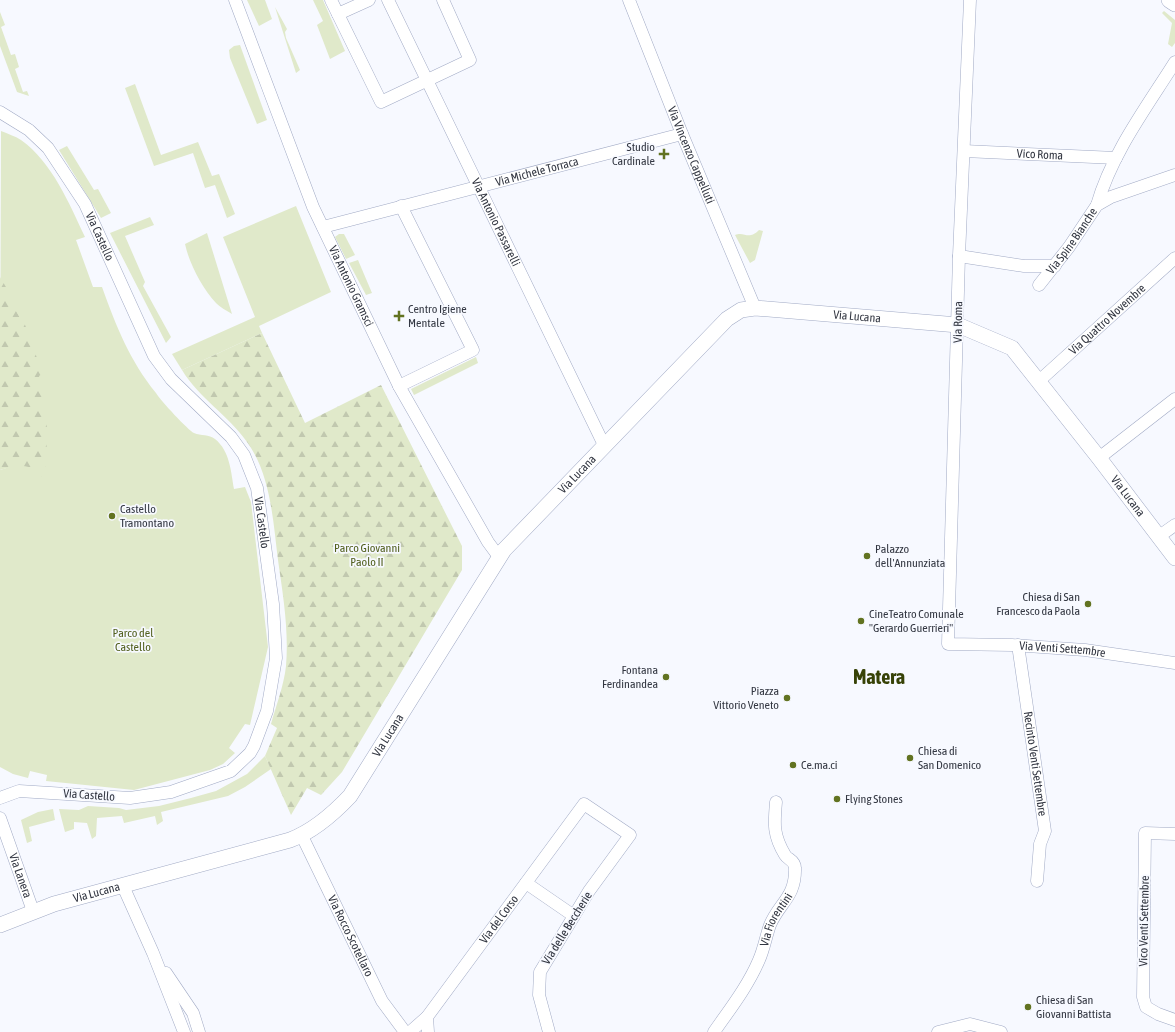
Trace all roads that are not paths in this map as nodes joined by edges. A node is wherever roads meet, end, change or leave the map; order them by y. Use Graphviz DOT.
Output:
graph roads {
  1 [pos="235,0"];
  2 [pos="331,0"];
  3 [pos="369,0"];
  4 [pos="388,0"];
  5 [pos="443,0"];
  6 [pos="629,0"];
  7 [pos="970,0"];
  8 [pos="1170,0"];
  9 [pos="1175,4"];
  10 [pos="338,14"];
  11 [pos="1175,62"];
  12 [pos="427,80"];
  13 [pos="0,112"];
  14 [pos="682,134"];
  15 [pos="964,151"];
  16 [pos="1116,158"];
  17 [pos="1175,175"];
  18 [pos="478,186"];
  19 [pos="1097,205"];
  20 [pos="401,206"];
  21 [pos="323,227"];
  22 [pos="959,256"];
  23 [pos="1175,258"];
  24 [pos="1055,266"];
  25 [pos="1039,286"];
  26 [pos="755,308"];
  27 [pos="958,325"];
  28 [pos="1038,381"];
  29 [pos="399,386"];
  30 [pos="1175,399"];
  31 [pos="604,445"];
  32 [pos="1099,458"];
  33 [pos="1175,524"];
  34 [pos="1158,537"];
  35 [pos="499,557"];
  36 [pos="1175,558"];
  37 [pos="948,644"];
  38 [pos="1018,645"];
  39 [pos="1175,663"];
  40 [pos="0,798"];
  41 [pos="776,802"];
  42 [pos="584,804"];
  43 [pos="0,818"];
  44 [pos="1175,834"];
  45 [pos="302,836"];
  46 [pos="1037,881"];
  47 [pos="526,883"];
  48 [pos="123,886"];
  49 [pos="33,911"];
  50 [pos="574,916"];
  51 [pos="0,925"];
  52 [pos="153,953"];
  53 [pos="427,1018"];
  54 [pos="1175,1020"];
  55 [pos="184,1032"];
  56 [pos="199,1032"];
  57 [pos="405,1032"];
  58 [pos="410,1032"];
  59 [pos="428,1032"];
  60 [pos="549,1032"];
  61 [pos="714,1032"];
  62 [pos="938,1032"];
  63 [pos="1001,1032"];
  1 -- 21 [label="street, Via Antonio Gramsci"];
  2 -- 10 [label="street"];
  3 -- 10 [label="street"];
  4 -- 12 [label="street, Via Antonio Passarelli"];
  5 -- 12 [label="street"];
  6 -- 14 [label="street, Via Vincenzo Cappelluti"];
  7 -- 15 [label="street, Via Roma"];
  8 -- 9 [label="street"];
  10 -- 12 [label="street"];
  11 -- 16 [label="street"];
  12 -- 18 [label="street, Via Antonio Passarelli"];
  13 -- 40 [label="street, Via Castello"];
  14 -- 18 [label="street, Via Michele Torraca"];
  14 -- 26 [label="street, Via Vincenzo Cappelluti"];
  15 -- 16 [label="street, Vico Roma"];
  15 -- 22 [label="street, Via Roma"];
  16 -- 19 [label="street"];
  17 -- 19 [label="street, Via Spine Bianche"];
  18 -- 20 [label="street, Via Michele Torraca"];
  18 -- 31 [label="street, Via Antonio Passarelli"];
  19 -- 24 [label="street, Via Spine Bianche"];
  20 -- 21 [label="street, Via Michele Torraca"];
  20 -- 29 [label="street"];
  21 -- 29 [label="street, Via Antonio Gramsci"];
  22 -- 24 [label="street"];
  22 -- 27 [label="street, Via Roma"];
  23 -- 28 [label="street, Via Quattro Novembre"];
  24 -- 25 [label="street, Via Spine Bianche"];
  26 -- 27 [label="street, Via Lucana"];
  26 -- 31 [label="street, Via Lucana"];
  27 -- 28 [label="street, Via Lucana"];
  27 -- 37 [label="street, Via Roma"];
  28 -- 32 [label="street, Via Lucana"];
  29 -- 35 [label="street, Via Antonio Gramsci"];
  30 -- 32 [label="street"];
  31 -- 35 [label="street, Via Lucana"];
  32 -- 34 [label="street, Via Lucana"];
  33 -- 34 [label="street"];
  34 -- 36 [label="street, Via Lucana"];
  35 -- 45 [label="street, Via Lucana"];
  37 -- 38 [label="street, Via Venti Settembre"];
  38 -- 39 [label="street, Via Venti Settembre"];
  38 -- 46 [label="street, Recinto Venti Settembre"];
  41 -- 61 [label="street, Via Fiorentini"];
  42 -- 47 [label="street, Via del Corso"];
  42 -- 50 [label="street, Via delle Beccherie"];
  43 -- 49 [label="street, Via Lanera"];
  44 -- 54 [label="street, Vico Venti Settembre"];
  45 -- 48 [label="street, Via Lucana"];
  45 -- 57 [label="street, Via Rocco Scotellaro"];
  47 -- 50 [label="street"];
  47 -- 53 [label="street, Via del Corso"];
  48 -- 49 [label="street, Via Lucana"];
  48 -- 52 [label="street"];
  49 -- 51 [label="street, Via Lucana"];
  50 -- 60 [label="street, Via delle Beccherie"];
  52 -- 55 [label="street"];
  52 -- 56 [label="street"];
  53 -- 58 [label="street, Via del Corso"];
  53 -- 59 [label="street"];
  62 -- 63 [label="street"];
}
